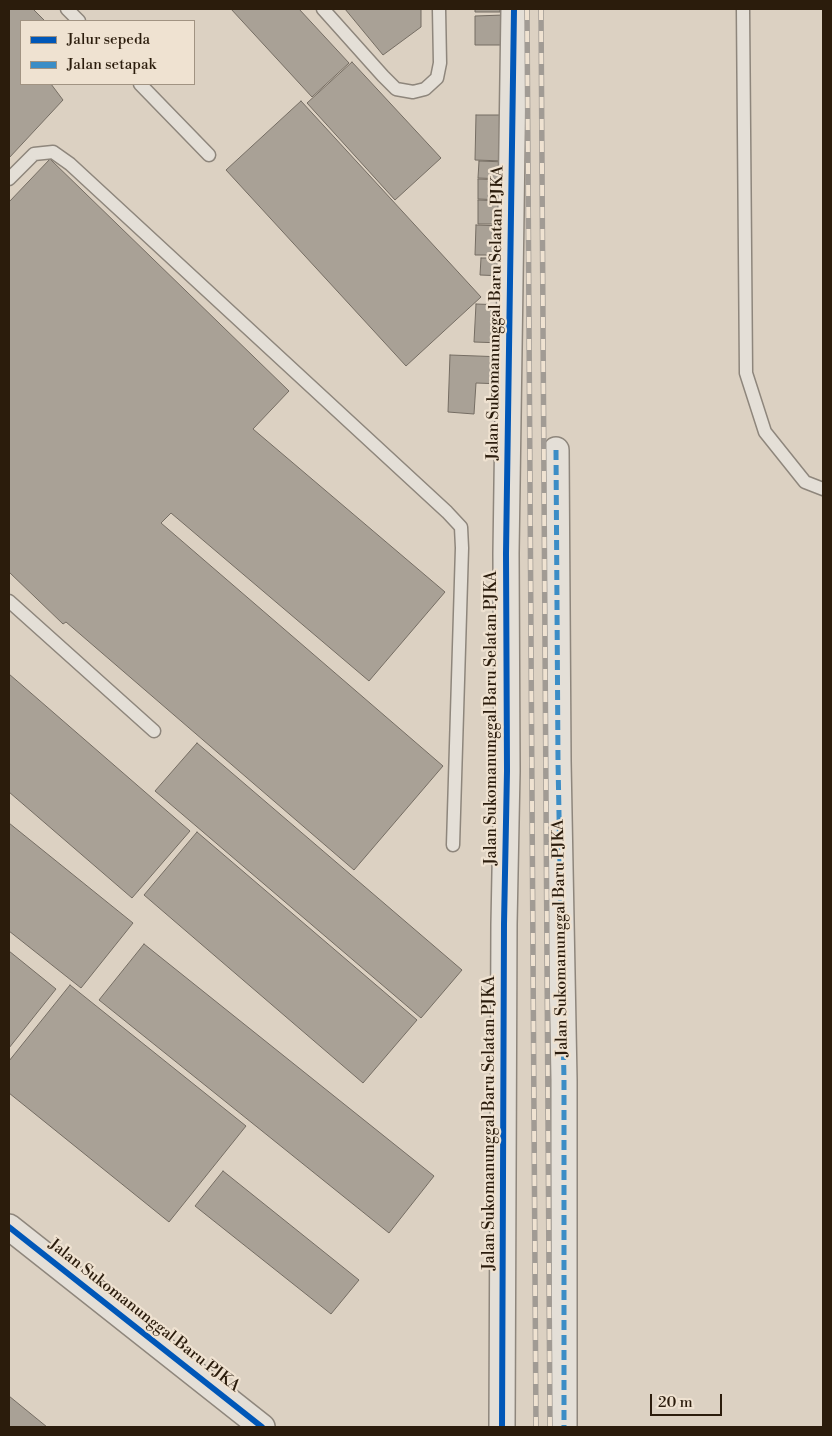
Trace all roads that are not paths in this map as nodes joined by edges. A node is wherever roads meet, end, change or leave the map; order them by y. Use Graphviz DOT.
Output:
graph roads {
  1 [pos="67,9"];
  2 [pos="323,9"];
  3 [pos="439,9"];
  4 [pos="514,9"];
  5 [pos="743,9"];
  6 [pos="78,20"];
  7 [pos="141,85"];
  8 [pos="209,155"];
  9 [pos="9,179"];
  10 [pos="556,450"];
  11 [pos="823,489"];
  12 [pos="9,601"];
  13 [pos="154,731"];
  14 [pos="454,845"];
  15 [pos="9,1227"];
  16 [pos="262,1427"];
  17 [pos="502,1427"];
  18 [pos="564,1427"];
  1 -- 6 [label="lane"];
  2 -- 3 [label="lane"];
  4 -- 17 [label="street, Jalan Sukomanunggal Baru Selatan PJKA"];
  5 -- 11 [label="lane"];
  7 -- 8 [label="lane"];
  9 -- 14 [label="lane"];
  10 -- 18 [label="street, Jalan Sukomanunggal Baru PJKA"];
  12 -- 13 [label="lane"];
  15 -- 16 [label="street, Jalan Sukomanunggal Baru PJKA"];
}
